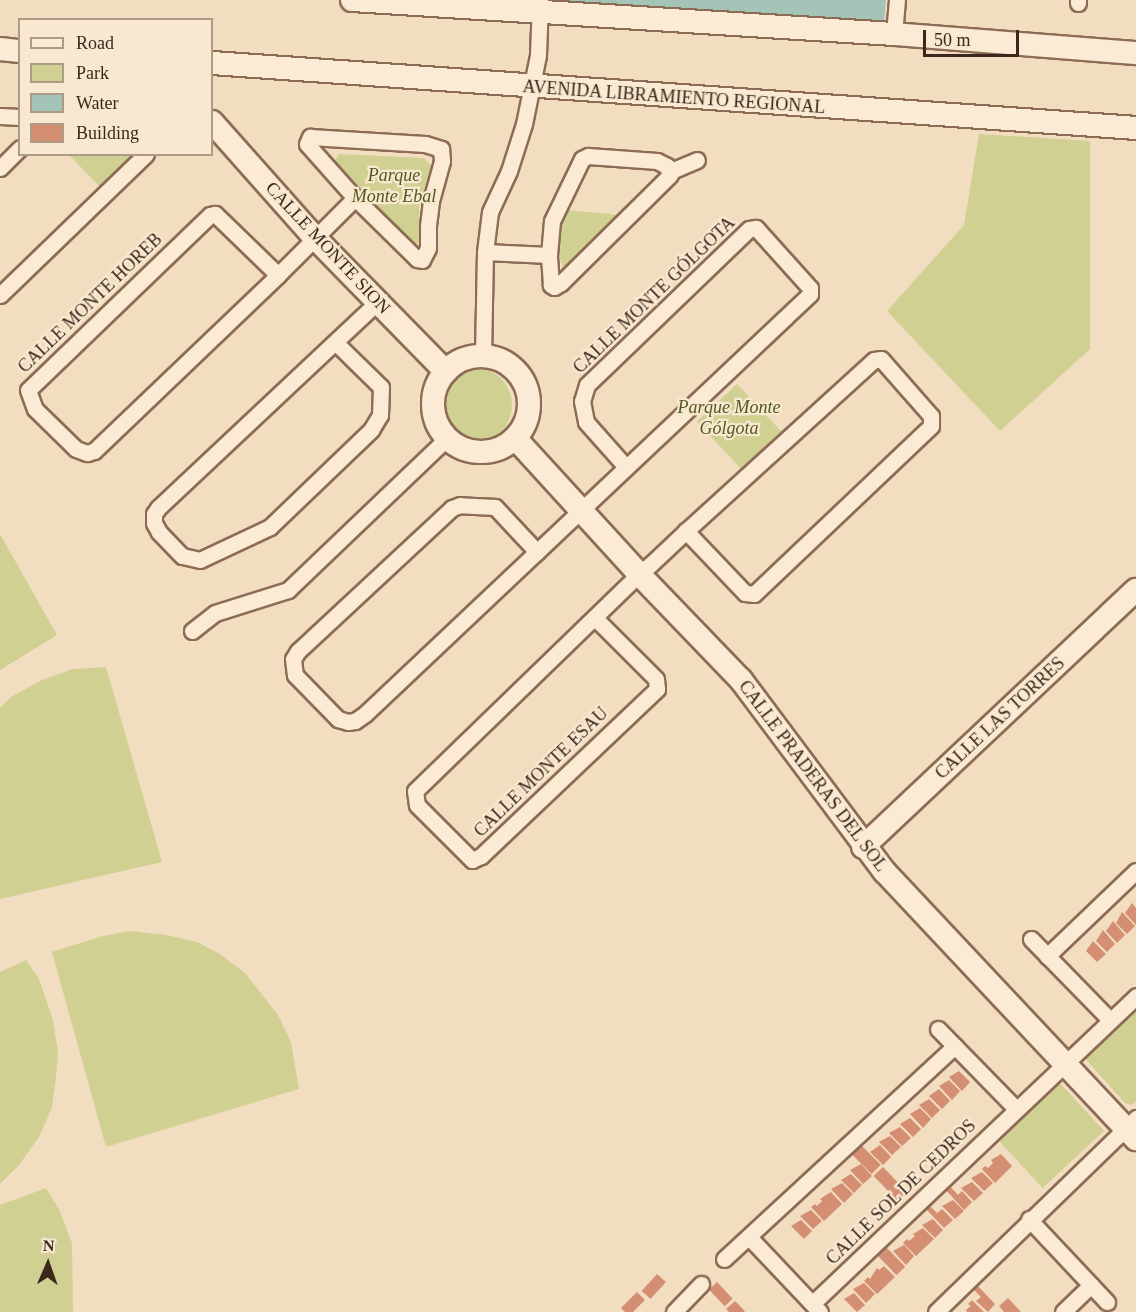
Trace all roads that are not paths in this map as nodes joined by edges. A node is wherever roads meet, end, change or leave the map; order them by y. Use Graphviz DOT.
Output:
graph roads {
  1 [pos="352,0"];
  2 [pos="897,0"];
  3 [pos="540,7"];
  4 [pos="894,34"];
  5 [pos="0,49"];
  6 [pos="18,51"];
  7 [pos="1136,53"];
  8 [pos="213,63"];
  9 [pos="532,87"];
  10 [pos="0,116"];
  11 [pos="18,117"];
  12 [pos="213,123"];
  13 [pos="1136,128"];
  14 [pos="18,150"];
  15 [pos="144,156"];
  16 [pos="697,160"];
  17 [pos="0,168"];
  18 [pos="670,171"];
  19 [pos="355,198"];
  20 [pos="315,238"];
  21 [pos="485,252"];
  22 [pos="549,255"];
  23 [pos="278,275"];
  24 [pos="0,295"];
  25 [pos="377,302"];
  26 [pos="335,342"];
  27 [pos="483,356"];
  28 [pos="446,372"];
  29 [pos="447,438"];
  30 [pos="515,438"];
  31 [pos="626,467"];
  32 [pos="581,510"];
  33 [pos="686,531"];
  34 [pos="537,552"];
  35 [pos="639,574"];
  36 [pos="1136,590"];
  37 [pos="595,618"];
  38 [pos="192,631"];
  39 [pos="863,846"];
  40 [pos="1136,871"];
  41 [pos="1031,939"];
  42 [pos="1047,956"];
  43 [pos="1136,996"];
  44 [pos="1110,1020"];
  45 [pos="938,1029"];
  46 [pos="955,1046"];
  47 [pos="1064,1063"];
  48 [pos="1015,1108"];
  49 [pos="1132,1128"];
  50 [pos="1029,1219"];
  51 [pos="749,1237"];
  52 [pos="724,1259"];
  53 [pos="701,1284"];
  54 [pos="1091,1285"];
  55 [pos="686,1300"];
  56 [pos="1107,1302"];
  57 [pos="816,1308"];
  58 [pos="674,1312"];
  59 [pos="698,1312"];
  60 [pos="936,1312"];
  61 [pos="1063,1312"];
  1 -- 3 [label="street"];
  2 -- 4 [label="street"];
  3 -- 4 [label="street"];
  3 -- 9 [label="street"];
  4 -- 7 [label="street"];
  5 -- 6 [label="street"];
  8 -- 9 [label="street, AVENIDA LIBRAMIENTO REGIONAL"];
  9 -- 13 [label="street, AVENIDA LIBRAMIENTO REGIONAL"];
  9 -- 21 [label="street"];
  10 -- 11 [label="street"];
  12 -- 20 [label="street, CALLE MONTE SION"];
  14 -- 17 [label="street"];
  15 -- 24 [label="street"];
  16 -- 18 [label="street"];
  18 -- 22 [label="street"];
  18 -- 22 [label="street"];
  19 -- 19 [label="street"];
  19 -- 20 [label="street, CALLE MONTE HOREB"];
  20 -- 23 [label="street, CALLE MONTE HOREB"];
  20 -- 25 [label="street, CALLE MONTE SION"];
  21 -- 22 [label="street"];
  21 -- 27 [label="street"];
  23 -- 23 [label="street, CALLE MONTE HOREB"];
  25 -- 26 [label="street"];
  25 -- 28 [label="street, CALLE MONTE SION"];
  26 -- 26 [label="street"];
  27 -- 28 [label="street"];
  27 -- 30 [label="street"];
  28 -- 29 [label="street"];
  29 -- 30 [label="street"];
  29 -- 38 [label="street"];
  30 -- 32 [label="street, CALLE PRADERAS DEL SOL"];
  31 -- 31 [label="street, CALLE MONTE GÓLGOTA"];
  31 -- 32 [label="street, CALLE MONTE GÓLGOTA"];
  32 -- 34 [label="street, CALLE MONTE GÓLGOTA"];
  32 -- 35 [label="street, CALLE PRADERAS DEL SOL"];
  33 -- 33 [label="street, CALLE MONTE ESAU"];
  33 -- 35 [label="street, CALLE MONTE ESAU"];
  34 -- 34 [label="street, CALLE MONTE GÓLGOTA"];
  35 -- 37 [label="street, CALLE MONTE ESAU"];
  35 -- 39 [label="street, CALLE PRADERAS DEL SOL"];
  36 -- 39 [label="street, CALLE LAS TORRES"];
  37 -- 37 [label="street, CALLE MONTE ESAU"];
  39 -- 47 [label="street, CALLE PRADERAS DEL SOL"];
  40 -- 42 [label="street"];
  41 -- 42 [label="street"];
  42 -- 44 [label="street"];
  43 -- 44 [label="street, CALLE SOL DE CEDROS"];
  44 -- 47 [label="street, CALLE SOL DE CEDROS"];
  45 -- 46 [label="street"];
  46 -- 48 [label="street"];
  46 -- 51 [label="street"];
  47 -- 48 [label="street, CALLE SOL DE CEDROS"];
  47 -- 49 [label="street, CALLE PRADERAS DEL SOL"];
  48 -- 57 [label="street, CALLE SOL DE CEDROS"];
  49 -- 50 [label="street"];
  50 -- 54 [label="street"];
  50 -- 60 [label="street"];
  51 -- 52 [label="street"];
  51 -- 57 [label="street, CALLE SOL DE CEDROS"];
  53 -- 55 [label="street"];
  54 -- 56 [label="street"];
  54 -- 61 [label="street"];
  55 -- 58 [label="street"];
  55 -- 59 [label="street"];
}
